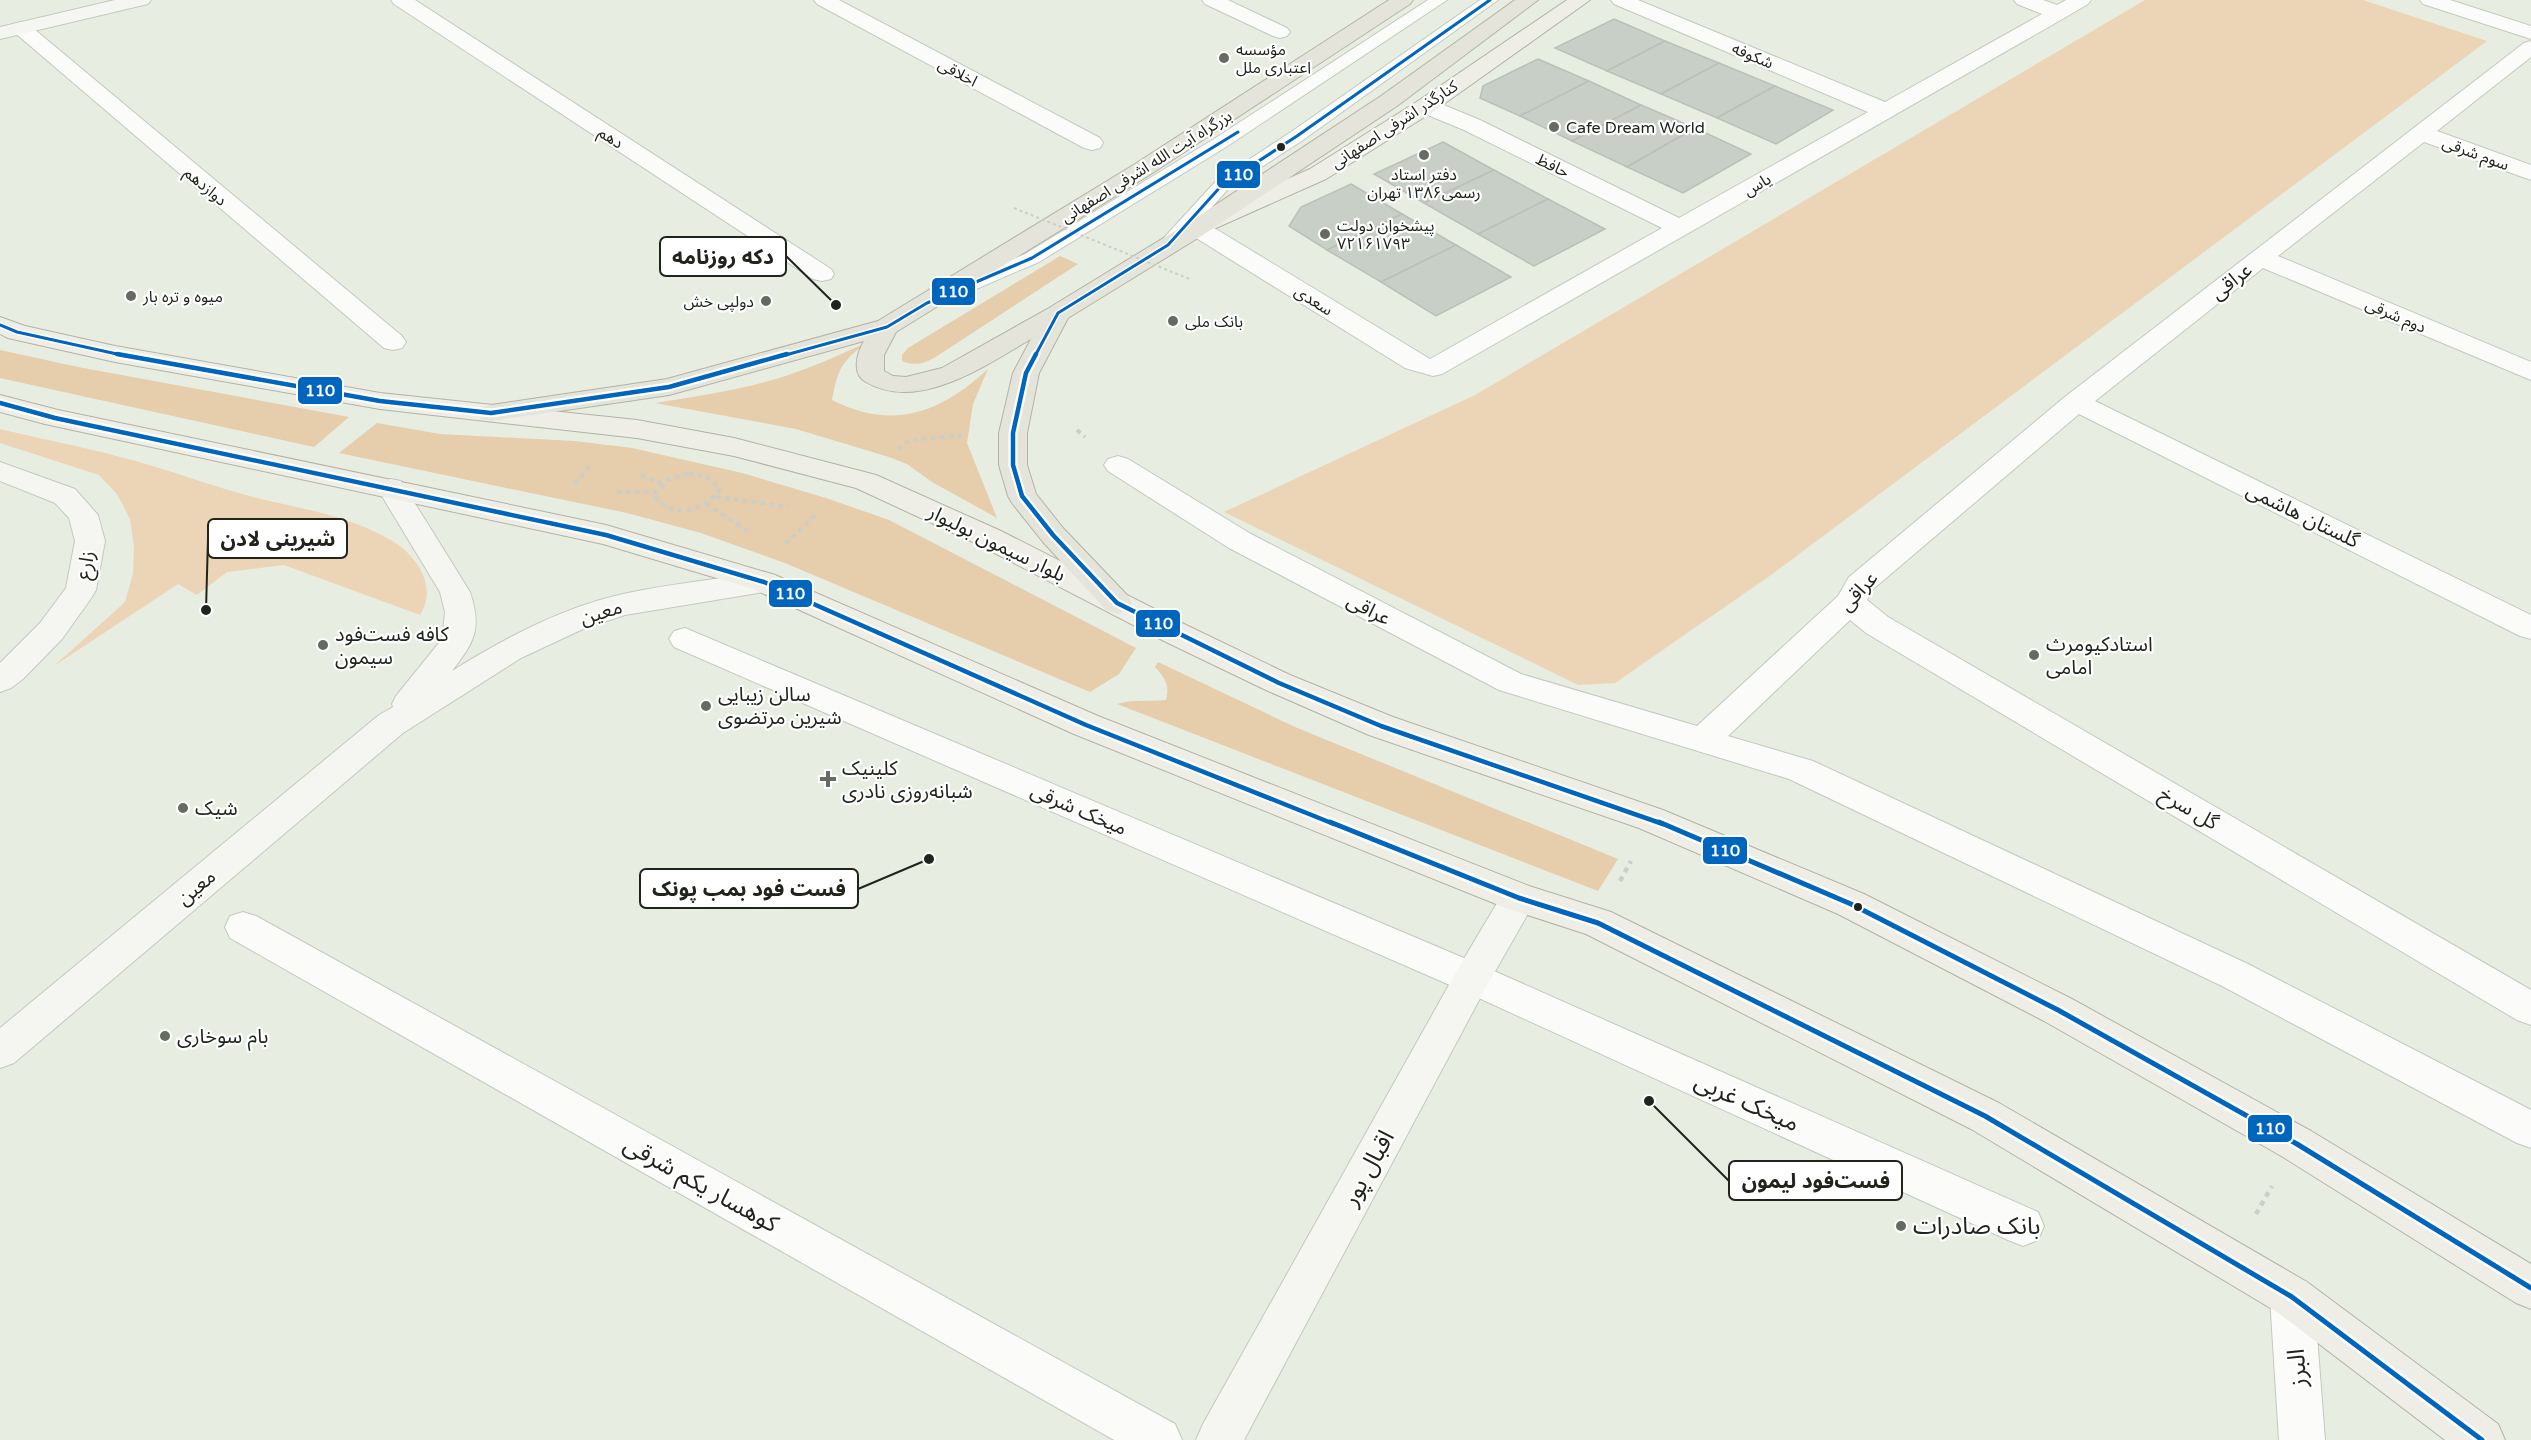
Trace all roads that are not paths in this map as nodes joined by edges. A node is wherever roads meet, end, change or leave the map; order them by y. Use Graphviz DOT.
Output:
graph roads {
  1 [pos="141,0"];
  2 [pos="401,0"];
  3 [pos="824,0"];
  4 [pos="1212,0"];
  5 [pos="1403,0"];
  6 [pos="1439,0"];
  7 [pos="1490,0"];
  8 [pos="1528,0"];
  9 [pos="1580,0"];
  10 [pos="1621,0"];
  11 [pos="2024,0"];
  12 [pos="2081,0"];
  13 [pos="2430,0"];
  14 [pos="2059,13"];
  15 [pos="10,31"];
  16 [pos="1280,32"];
  17 [pos="2531,33"];
  18 [pos="2531,47"];
  19 [pos="1426,105"];
  20 [pos="1886,111"];
  21 [pos="2421,133"];
  22 [pos="1092,143"];
  23 [pos="2531,173"];
  24 [pos="1197,228"];
  25 [pos="1680,228"];
  26 [pos="1168,245"];
  27 [pos="2261,258"];
  28 [pos="822,274"];
  29 [pos="927,303"];
  30 [pos="1058,313"];
  31 [pos="0,325"];
  32 [pos="887,327"];
  33 [pos="393,342"];
  34 [pos="1433,368"];
  35 [pos="2531,372"];
  36 [pos="2076,402"];
  37 [pos="0,403"];
  38 [pos="491,413"];
  39 [pos="1118,465"];
  40 [pos="0,471"];
  41 [pos="392,488"];
  42 [pos="764,582"];
  43 [pos="1117,603"];
  44 [pos="1850,603"];
  45 [pos="2531,628"];
  46 [pos="685,639"];
  47 [pos="0,680"];
  48 [pos="391,724"];
  49 [pos="1703,740"];
  50 [pos="1519,898"];
  51 [pos="243,927"];
  52 [pos="1472,978"];
  53 [pos="2531,1009"];
  54 [pos="0,1051"];
  55 [pos="2531,1130"];
  56 [pos="2023,1226"];
  57 [pos="2531,1288"];
  58 [pos="2292,1297"];
  59 [pos="1159,1440"];
  60 [pos="1219,1440"];
  61 [pos="2302,1440"];
  62 [pos="2482,1440"];
  1 -- 15 [label="street"];
  2 -- 28 [label="street, دهم"];
  3 -- 22 [label="street, اخلاقی"];
  4 -- 16 [label="street"];
  5 -- 29 [label="highway, بزرگراه آیت الله اشرفی اصفهانی"];
  6 -- 29 [label="lane"];
  7 -- 26 [label="lane"];
  8 -- 24 [label="highway"];
  9 -- 19 [label="main road, کنارگذر اشرفی اصفهانی"];
  10 -- 20 [label="street, شکوفه"];
  11 -- 14 [label="street"];
  12 -- 14 [label="street, یاس"];
  13 -- 17 [label="street"];
  14 -- 20 [label="street, یاس"];
  15 -- 33 [label="street, دوازدهم"];
  18 -- 21 [label="street, عراقی"];
  19 -- 24 [label="main road, کنارگذر اشرفی اصفهانی"];
  19 -- 25 [label="street, حافظ"];
  20 -- 25 [label="street, یاس"];
  21 -- 23 [label="street, سوم شرقی"];
  21 -- 27 [label="street, عراقی"];
  24 -- 26 [label="highway"];
  24 -- 34 [label="street, سعدی"];
  25 -- 34 [label="street, یاس"];
  26 -- 30 [label="highway"];
  27 -- 35 [label="street, دوم شرقی"];
  27 -- 36 [label="street, عراقی"];
  29 -- 32 [label="highway, بزرگراه آیت الله اشرفی اصفهانی"];
  30 -- 32 [label="highway"];
  30 -- 43 [label="highway"];
  31 -- 38 [label="main road, بلوار سیمون بولیوار"];
  32 -- 38 [label="highway"];
  36 -- 44 [label="street, عراقی"];
  36 -- 45 [label="street, گلستان هاشمی"];
  37 -- 41 [label="main road"];
  38 -- 43 [label="main road, بلوار سیمون بولیوار"];
  39 -- 49 [label="street, عراقی"];
  40 -- 47 [label="street, زارع"];
  41 -- 42 [label="main road"];
  41 -- 48 [label="street, معین"];
  42 -- 48 [label="street, معین"];
  42 -- 50 [label="main road"];
  43 -- 57 [label="main road, بلوار سیمون بولیوار"];
  44 -- 49 [label="street, عراقی"];
  44 -- 53 [label="street, گل سرخ"];
  46 -- 52 [label="street, میخک شرقی"];
  48 -- 54 [label="street, معین"];
  49 -- 55 [label="street"];
  50 -- 52 [label="street, اقبال پور"];
  50 -- 58 [label="main road"];
  51 -- 59 [label="street, کوهسار یکم شرقی"];
  52 -- 56 [label="street, میخک غربی"];
  52 -- 60 [label="street, اقبال پور"];
  58 -- 61 [label="street, البرز"];
  58 -- 62 [label="main road"];
}
